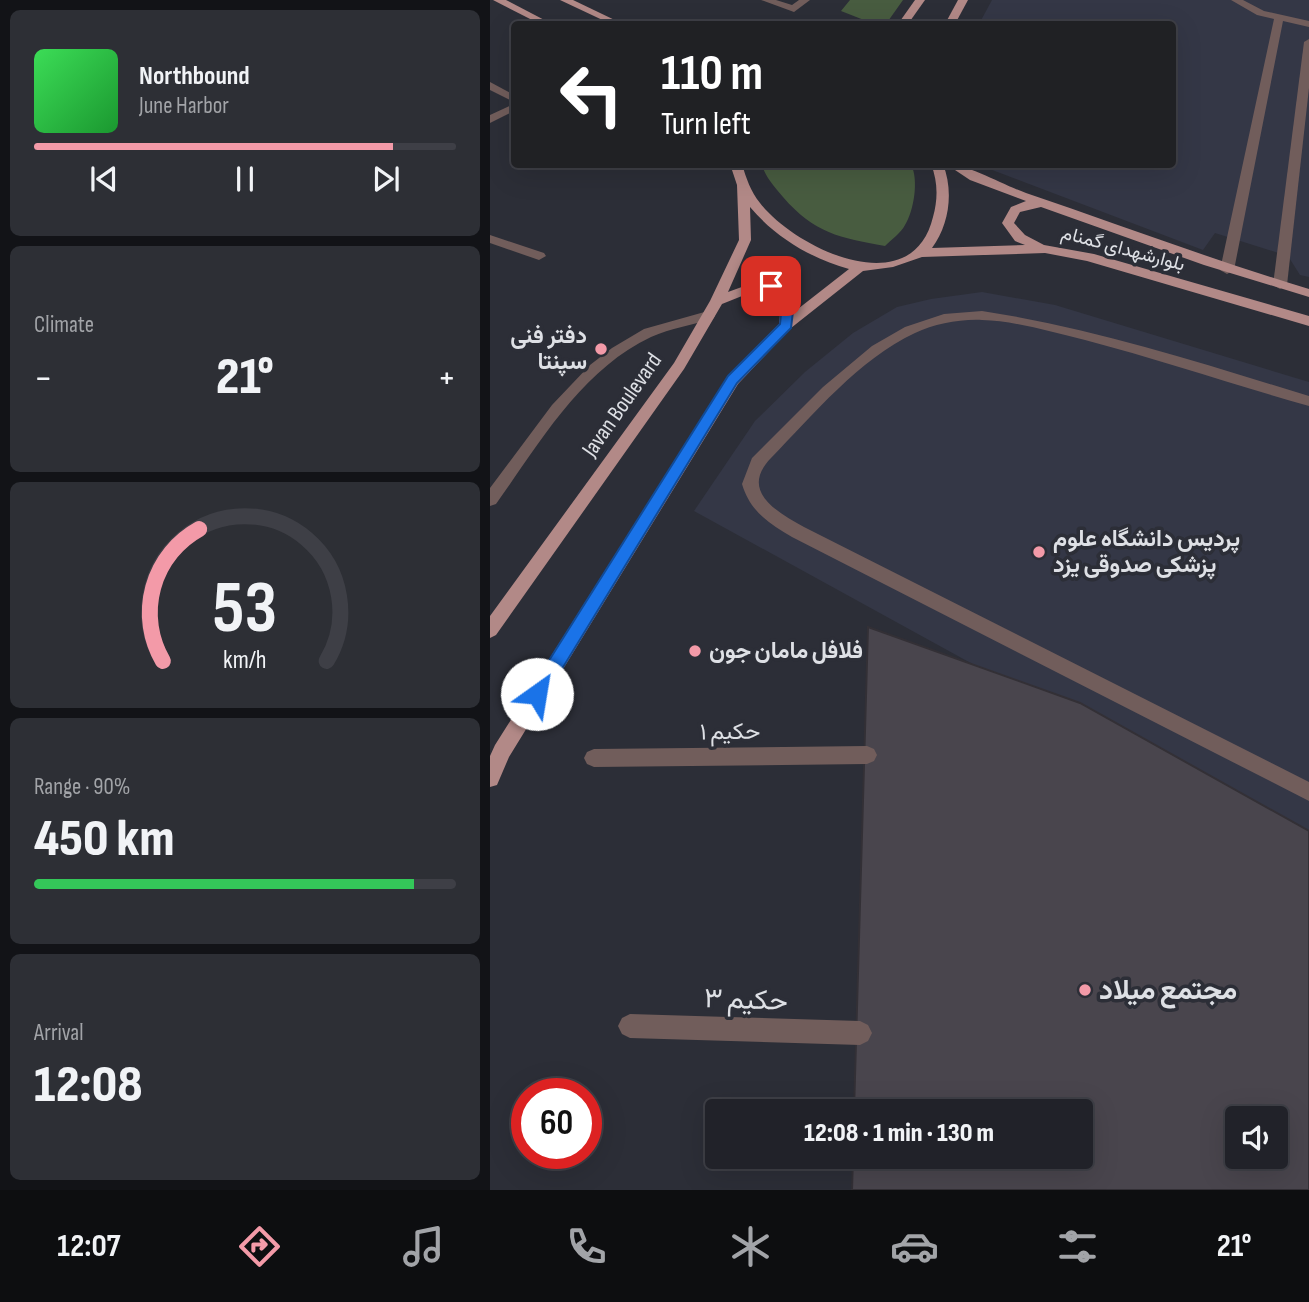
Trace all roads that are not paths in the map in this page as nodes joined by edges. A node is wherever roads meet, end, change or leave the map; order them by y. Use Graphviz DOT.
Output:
graph roads {
  1 [pos="498,0"];
  2 [pos="565,0"];
  3 [pos="766,0"];
  4 [pos="805,0"];
  5 [pos="920,0"];
  6 [pos="963,0"];
  7 [pos="1236,0"];
  8 [pos="1279,19"];
  9 [pos="541,21"];
  10 [pos="611,21"];
  11 [pos="905,21"];
  12 [pos="952,21"];
  13 [pos="1309,24"];
  14 [pos="1309,42"];
  15 [pos="490,85"];
  16 [pos="511,97"];
  17 [pos="511,109"];
  18 [pos="490,120"];
  19 [pos="737,168"];
  20 [pos="938,168"];
  21 [pos="957,168"];
  22 [pos="743,186"];
  23 [pos="1044,203"];
  24 [pos="490,239"];
  25 [pos="505,244"];
  26 [pos="1045,249"];
  27 [pos="923,253"];
  28 [pos="490,255"];
  29 [pos="539,256"];
  30 [pos="860,267"];
  31 [pos="1227,270"];
  32 [pos="1280,285"];
  33 [pos="1309,293"];
  34 [pos="717,301"];
  35 [pos="1254,305"];
  36 [pos="708,316"];
  37 [pos="1309,321"];
  38 [pos="786,325"];
  39 [pos="1309,333"];
  40 [pos="1309,401"];
  41 [pos="490,500"];
  42 [pos="493,618"];
  43 [pos="594,758"];
  44 [pos="490,778"];
  45 [pos="866,783"];
  46 [pos="1309,792"];
  47 [pos="861,1006"];
  48 [pos="630,1026"];
  49 [pos="860,1033"];
  50 [pos="859,1059"];
  1 -- 9 [label="main road"];
  2 -- 10 [label="main road"];
  3 -- 4 [label="street"];
  5 -- 11 [label="main road"];
  6 -- 12 [label="main road"];
  7 -- 8 [label="street"];
  8 -- 13 [label="street"];
  8 -- 31 [label="street"];
  14 -- 32 [label="street"];
  15 -- 16 [label="street"];
  17 -- 18 [label="street"];
  19 -- 22 [label="main road"];
  20 -- 27 [label="main road"];
  21 -- 23 [label="main road, بلوارشهدای گمنام"];
  22 -- 30 [label="main road"];
  22 -- 34 [label="main road, Javan Boulevard"];
  23 -- 26 [label="main road"];
  23 -- 31 [label="main road, بلوارشهدای گمنام"];
  24 -- 25 [label="street"];
  25 -- 28 [label="street"];
  25 -- 29 [label="street"];
  26 -- 27 [label="main road, بلوارشهدای گمنام"];
  26 -- 35 [label="main road, بلوارشهدای گمنام"];
  27 -- 30 [label="main road, بلوارشهدای گمنام"];
  30 -- 38 [label="main road"];
  31 -- 32 [label="main road, بلوارشهدای گمنام"];
  32 -- 33 [label="main road, بلوارشهدای گمنام"];
  34 -- 36 [label="main road, Javan Boulevard"];
  34 -- 38 [label="main road"];
  35 -- 37 [label="main road, بلوارشهدای گمنام"];
  35 -- 39 [label="main road"];
  36 -- 41 [label="street"];
  36 -- 42 [label="main road, Javan Boulevard"];
  38 -- 44 [label="main road"];
  40 -- 46 [label="street"];
  43 -- 45 [label="street, حکیم ۱"];
  47 -- 49 [label="street"];
  48 -- 49 [label="street, حکیم ۳"];
  49 -- 50 [label="street"];
}
